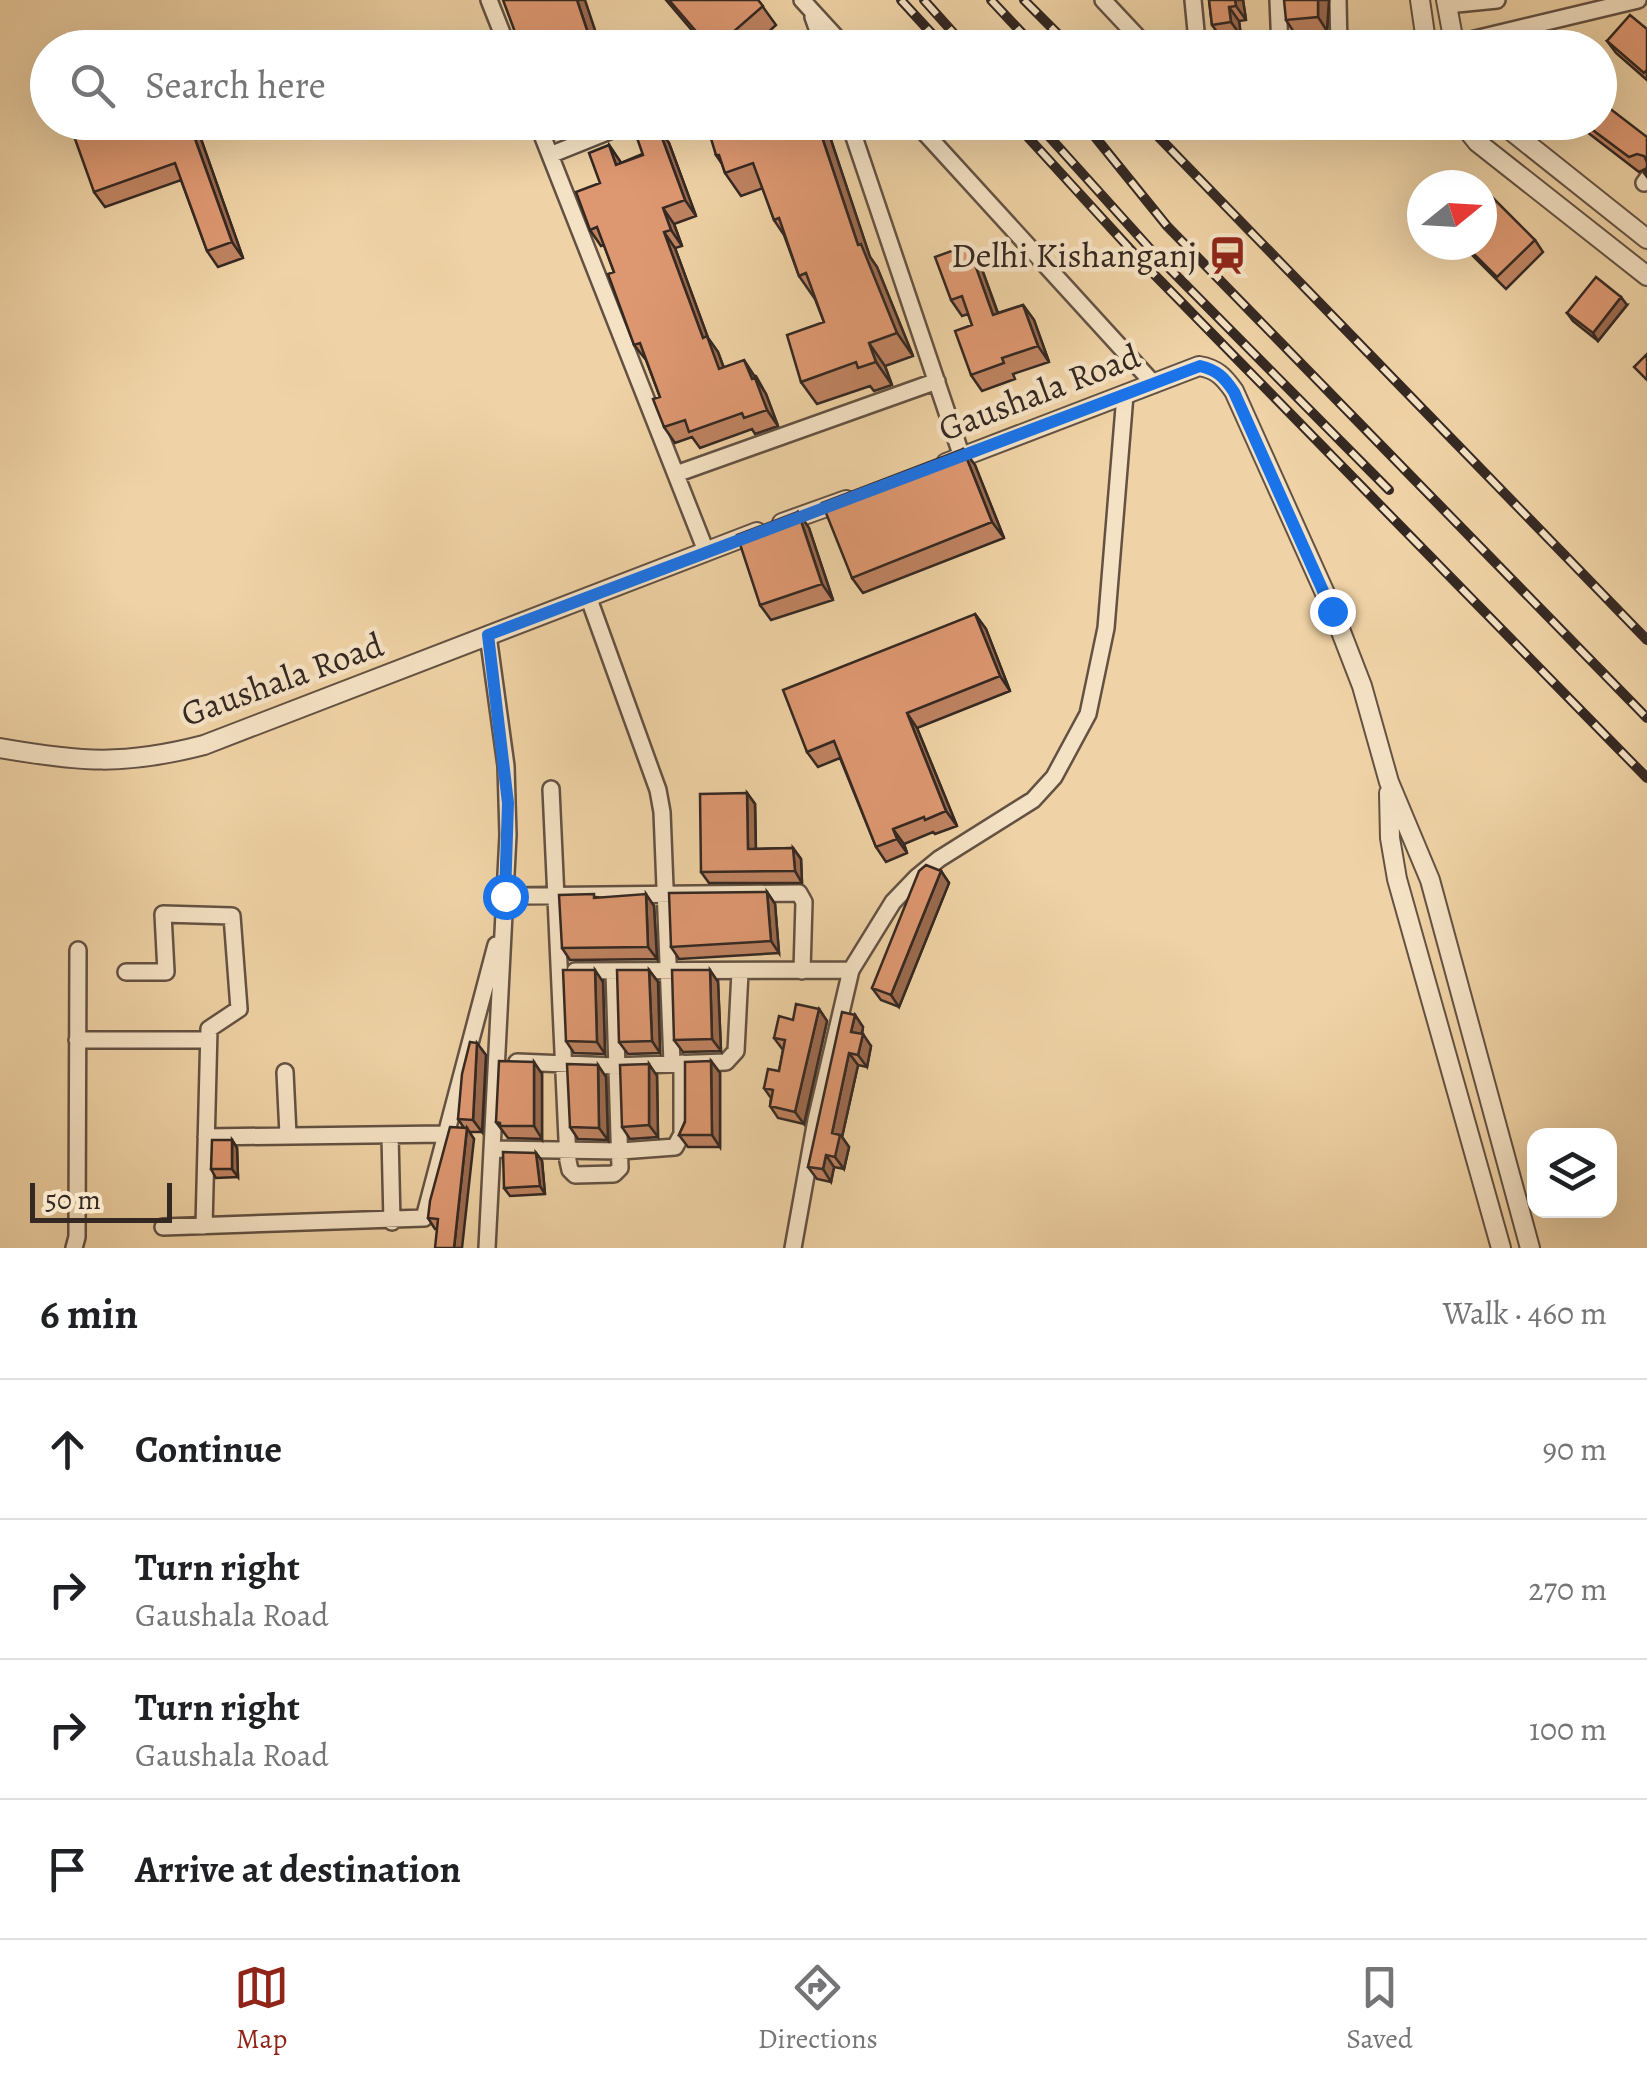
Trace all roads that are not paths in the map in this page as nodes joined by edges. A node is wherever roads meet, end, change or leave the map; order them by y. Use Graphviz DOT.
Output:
graph roads {
  1 [pos="489,0"];
  2 [pos="1103,0"];
  3 [pos="1193,0"];
  4 [pos="1278,0"];
  5 [pos="1338,0"];
  6 [pos="1420,0"];
  7 [pos="1497,0"];
  8 [pos="1638,0"];
  9 [pos="1446,2"];
  10 [pos="806,4"];
  11 [pos="501,30"];
  12 [pos="817,30"];
  13 [pos="830,30"];
  14 [pos="1131,30"];
  15 [pos="1196,30"];
  16 [pos="1279,30"];
  17 [pos="1339,30"];
  18 [pos="1424,30"];
  19 [pos="1451,30"];
  20 [pos="1518,30"];
  21 [pos="544,140"];
  22 [pos="587,140"];
  23 [pos="855,140"];
  24 [pos="931,140"];
  25 [pos="1475,140"];
  26 [pos="1523,140"];
  27 [pos="550,155"];
  28 [pos="1647,239"];
  29 [pos="1647,276"];
  30 [pos="937,382"];
  31 [pos="1154,384"];
  32 [pos="1124,395"];
  33 [pos="962,456"];
  34 [pos="926,470"];
  35 [pos="676,474"];
  36 [pos="855,496"];
  37 [pos="706,551"];
  38 [pos="588,598"];
  39 [pos="488,635"];
  40 [pos="0,748"];
  41 [pos="1389,782"];
  42 [pos="551,789"];
  43 [pos="667,893"];
  44 [pos="557,894"];
  45 [pos="505,896"];
  46 [pos="504,916"];
  47 [pos="78,950"];
  48 [pos="670,970"];
  49 [pos="851,970"];
  50 [pos="614,971"];
  51 [pos="126,972"];
  52 [pos="562,972"];
  53 [pos="740,972"];
  54 [pos="802,972"];
  55 [pos="77,1040"];
  56 [pos="208,1040"];
  57 [pos="498,1061"];
  58 [pos="677,1063"];
  59 [pos="564,1064"];
  60 [pos="614,1066"];
  61 [pos="285,1072"];
  62 [pos="288,1134"];
  63 [pos="445,1134"];
  64 [pos="390,1135"];
  65 [pos="206,1136"];
  66 [pos="493,1148"];
  67 [pos="568,1149"];
  68 [pos="620,1150"];
  69 [pos="392,1222"];
  70 [pos="204,1226"];
  71 [pos="163,1227"];
  72 [pos="74,1248"];
  73 [pos="487,1248"];
  74 [pos="792,1248"];
  75 [pos="1501,1248"];
  76 [pos="1530,1248"];
  1 -- 11 [label="street"];
  2 -- 14 [label="street"];
  3 -- 15 [label="street"];
  4 -- 16 [label="street"];
  5 -- 17 [label="street"];
  6 -- 18 [label="street"];
  7 -- 9 [label="street"];
  8 -- 20 [label="street"];
  9 -- 19 [label="street"];
  10 -- 12 [label="street"];
  10 -- 13 [label="street"];
  21 -- 27 [label="street"];
  22 -- 27 [label="street"];
  23 -- 30 [label="street"];
  24 -- 31 [label="street"];
  25 -- 29 [label="street"];
  26 -- 28 [label="street"];
  27 -- 35 [label="street"];
  30 -- 33 [label="street"];
  30 -- 35 [label="street"];
  31 -- 32 [label="street, Gaushala Road"];
  31 -- 41 [label="street, Gaushala Road"];
  32 -- 33 [label="street, Gaushala Road"];
  32 -- 49 [label="street"];
  33 -- 34 [label="street, Gaushala Road"];
  35 -- 37 [label="street"];
  36 -- 37 [label="street, Gaushala Road"];
  37 -- 38 [label="street, Gaushala Road"];
  38 -- 39 [label="street, Gaushala Road"];
  38 -- 43 [label="street"];
  39 -- 40 [label="street, Gaushala Road"];
  39 -- 45 [label="street"];
  41 -- 75 [label="street"];
  41 -- 76 [label="street, Gaushala Road"];
  42 -- 44 [label="street"];
  43 -- 44 [label="street"];
  43 -- 48 [label="street"];
  43 -- 54 [label="street"];
  44 -- 45 [label="street"];
  44 -- 52 [label="street"];
  45 -- 46 [label="street"];
  46 -- 57 [label="street"];
  46 -- 63 [label="street"];
  47 -- 55 [label="street"];
  48 -- 50 [label="street"];
  48 -- 53 [label="street"];
  48 -- 58 [label="street"];
  49 -- 54 [label="street"];
  49 -- 74 [label="street"];
  50 -- 52 [label="street"];
  50 -- 60 [label="street"];
  51 -- 56 [label="street"];
  52 -- 59 [label="street"];
  53 -- 54 [label="street"];
  53 -- 58 [label="street"];
  55 -- 56 [label="street"];
  55 -- 72 [label="street"];
  56 -- 65 [label="street"];
  57 -- 59 [label="street"];
  57 -- 66 [label="street"];
  58 -- 60 [label="street"];
  58 -- 68 [label="street"];
  59 -- 60 [label="street"];
  59 -- 67 [label="street"];
  60 -- 68 [label="street"];
  61 -- 62 [label="street"];
  62 -- 64 [label="street"];
  62 -- 65 [label="street"];
  63 -- 64 [label="street"];
  63 -- 69 [label="street"];
  64 -- 69 [label="street"];
  65 -- 70 [label="street"];
  66 -- 67 [label="street"];
  66 -- 73 [label="street"];
  67 -- 68 [label="street"];
  67 -- 68 [label="street"];
  69 -- 70 [label="street"];
  70 -- 71 [label="street"];
}
